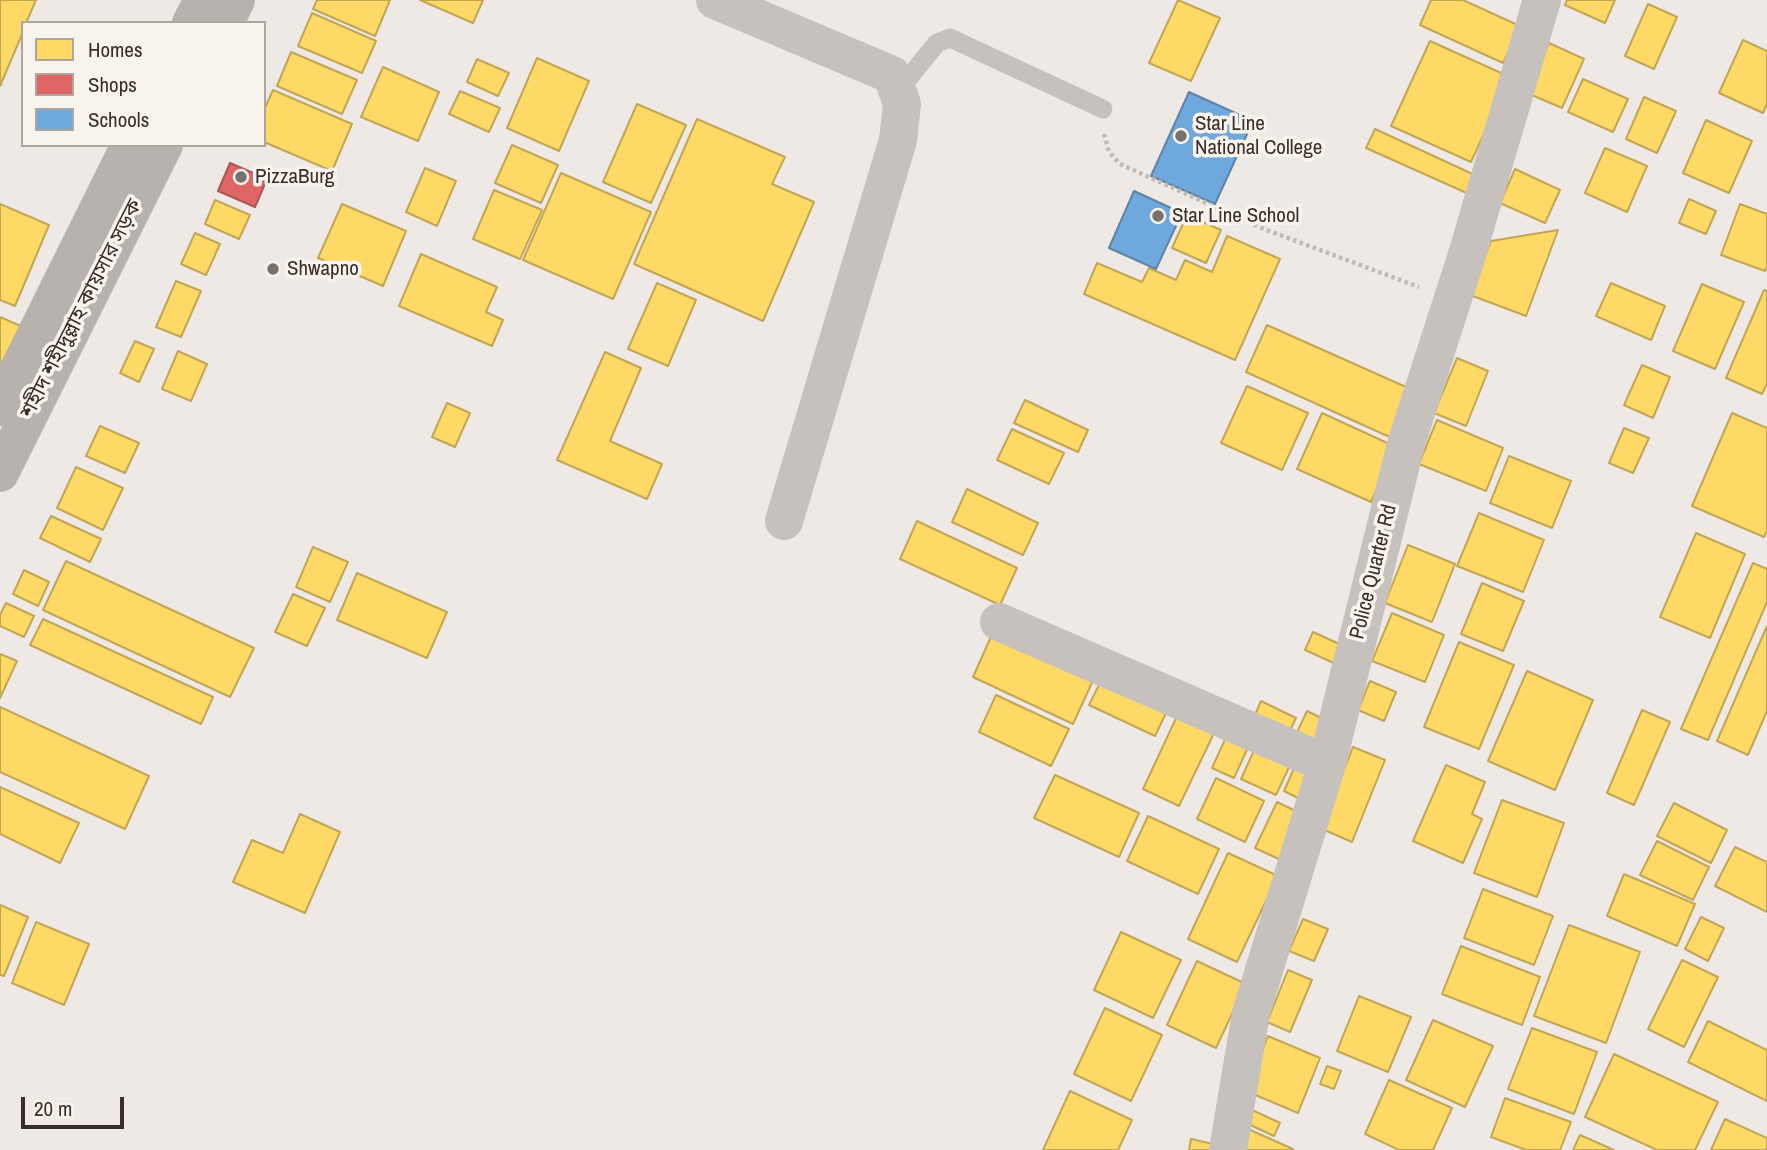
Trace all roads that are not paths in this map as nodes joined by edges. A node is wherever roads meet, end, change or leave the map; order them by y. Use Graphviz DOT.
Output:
graph roads {
  1 [pos="203,0"];
  2 [pos="236,0"];
  3 [pos="715,0"];
  4 [pos="1542,0"];
  5 [pos="192,21"];
  6 [pos="226,21"];
  7 [pos="898,91"];
  8 [pos="1103,109"];
  9 [pos="129,147"];
  10 [pos="162,147"];
  11 [pos="0,407"];
  12 [pos="0,473"];
  13 [pos="784,521"];
  14 [pos="999,622"];
  15 [pos="1327,764"];
  16 [pos="1228,1150"];
  1 -- 5 [label="main road"];
  2 -- 6 [label="main road"];
  3 -- 7 [label="street"];
  4 -- 15 [label="street, Police Quarter Rd"];
  7 -- 8 [label="lane"];
  7 -- 13 [label="street"];
  9 -- 11 [label="main road, শহীদ শহীদুল্লাহ কায়সার সড়ক"];
  10 -- 12 [label="main road, শহীদ শহীদুল্লাহ কায়সার সড়ক"];
  14 -- 15 [label="street"];
  15 -- 16 [label="street, Police Quarter Rd"];
}
